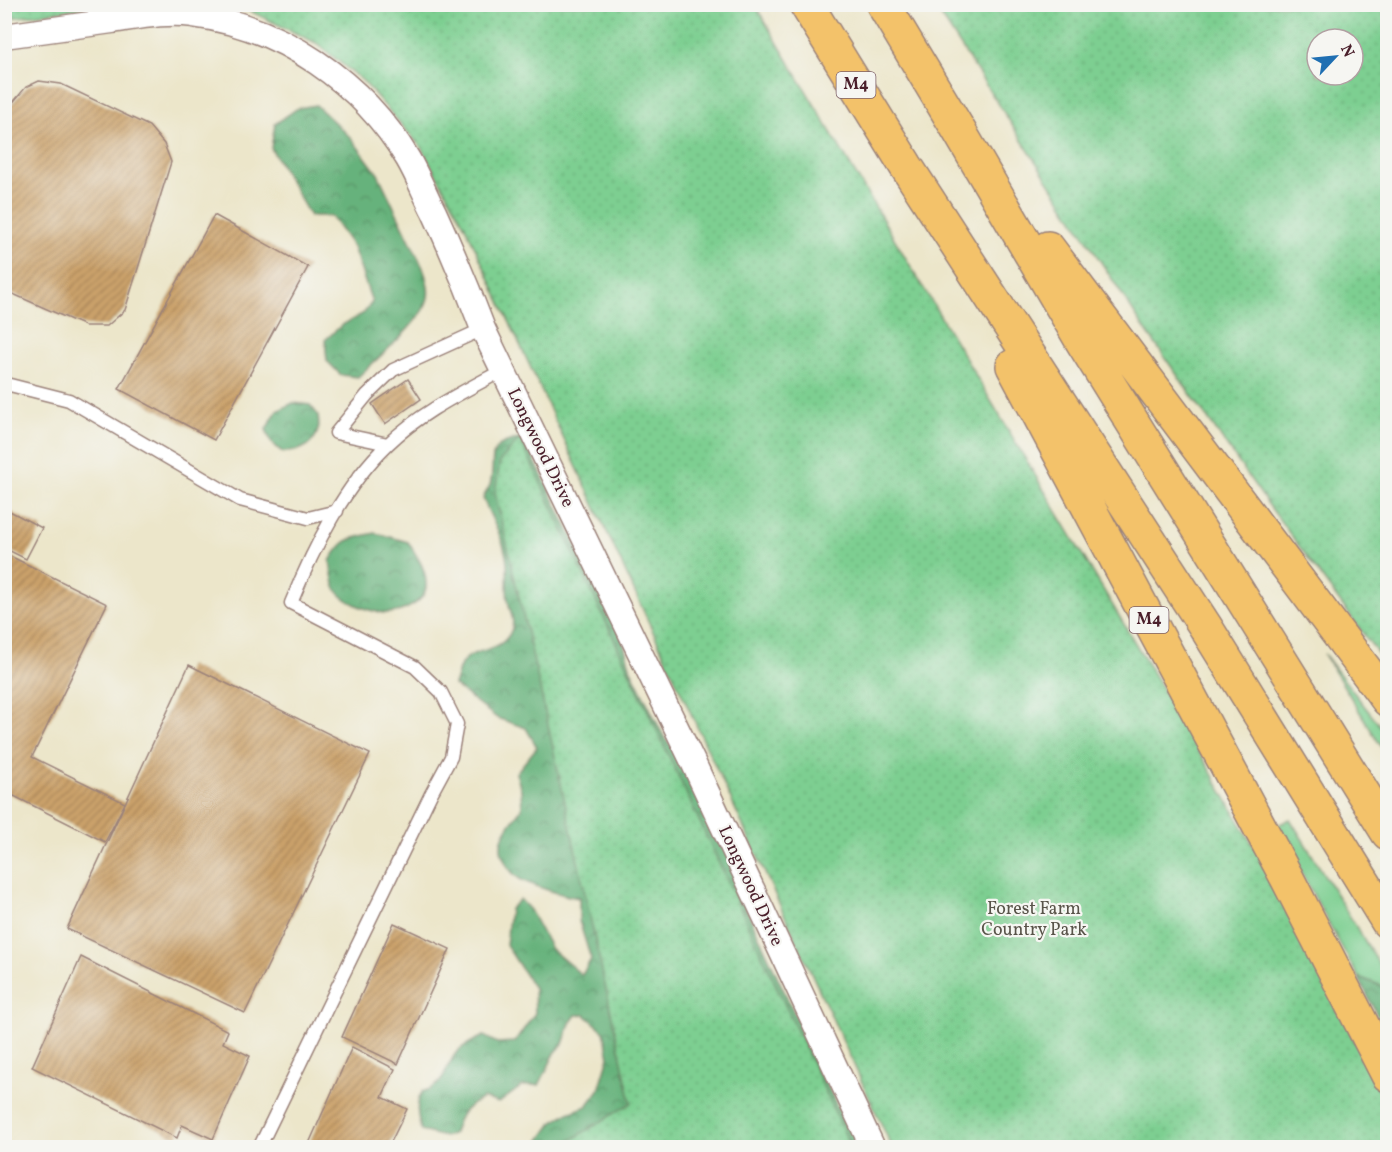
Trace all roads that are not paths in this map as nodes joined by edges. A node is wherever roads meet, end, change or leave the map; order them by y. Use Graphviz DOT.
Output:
graph roads {
  1 [pos="806,4"];
  2 [pos="883,4"];
  3 [pos="4,36"];
  4 [pos="958,129"];
  5 [pos="906,166"];
  6 [pos="483,329"];
  7 [pos="502,370"];
  8 [pos="4,387"];
  9 [pos="388,444"];
  10 [pos="337,511"];
  11 [pos="1388,700"];
  12 [pos="1388,833"];
  13 [pos="1388,922"];
  14 [pos="1388,1075"];
  15 [pos="259,1148"];
  16 [pos="873,1148"];
  1 -- 5 [label="highway, M4"];
  2 -- 4 [label="highway"];
  3 -- 6 [label="street, Longwood Drive"];
  4 -- 11 [label="highway"];
  4 -- 12 [label="highway"];
  5 -- 13 [label="highway, M4"];
  5 -- 14 [label="highway, M4"];
  6 -- 7 [label="street, Longwood Drive"];
  6 -- 9 [label="lane"];
  7 -- 9 [label="lane"];
  7 -- 16 [label="street, Longwood Drive"];
  8 -- 10 [label="lane"];
  9 -- 10 [label="lane"];
  10 -- 15 [label="lane"];
}
